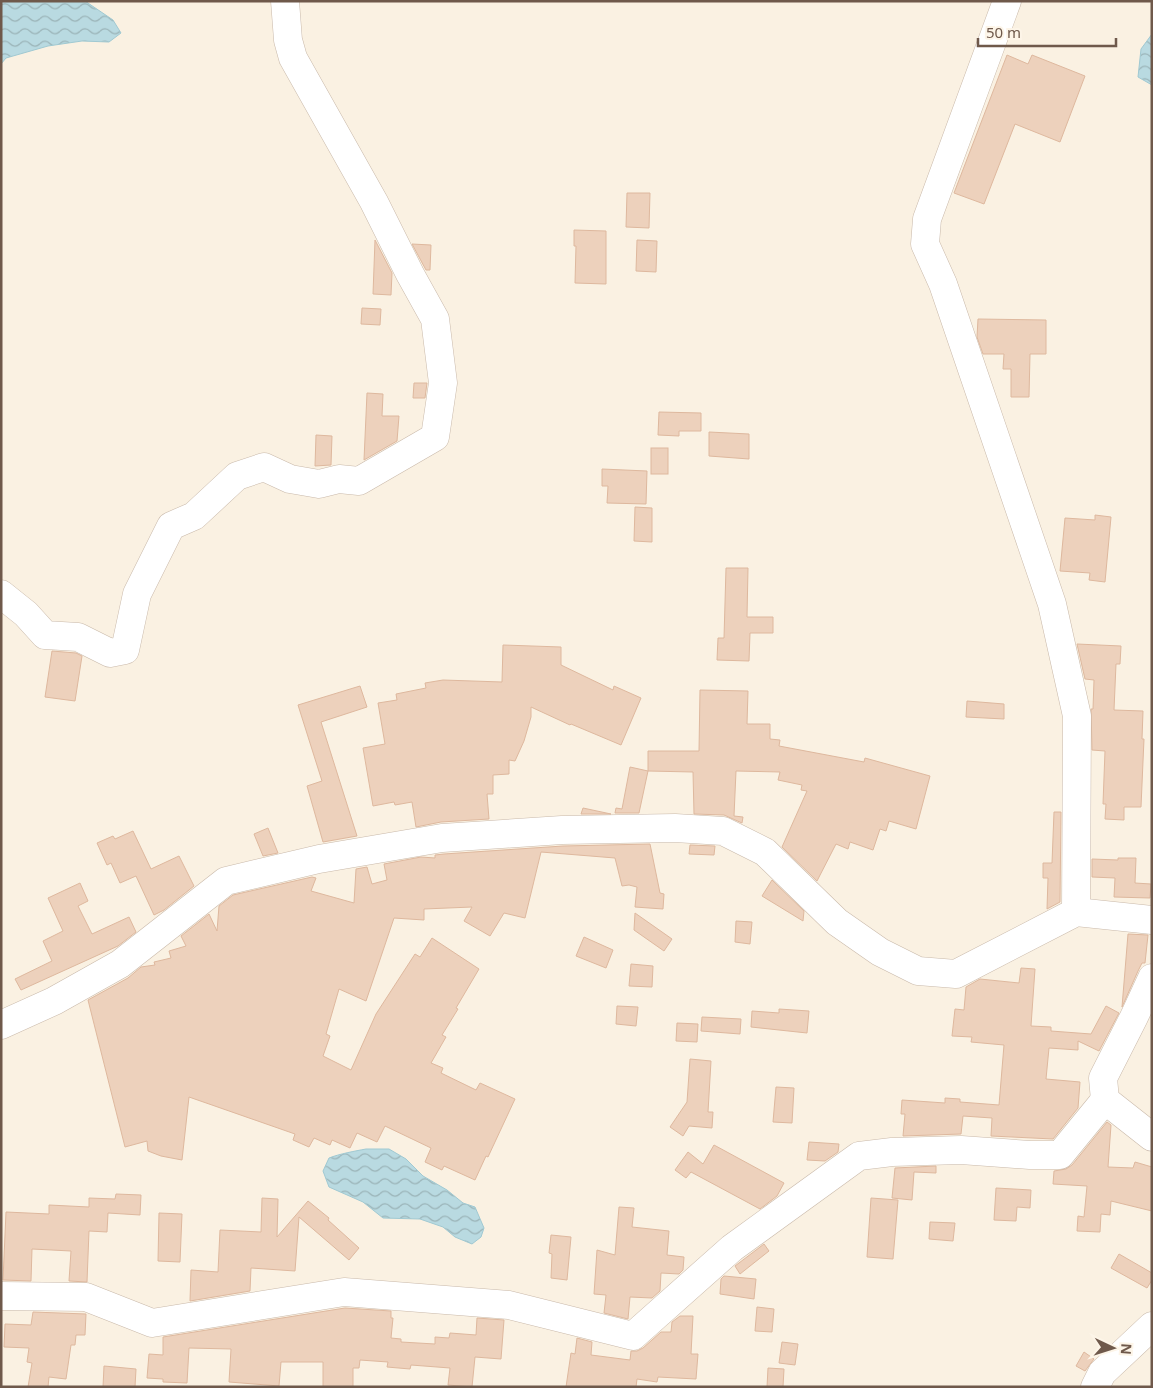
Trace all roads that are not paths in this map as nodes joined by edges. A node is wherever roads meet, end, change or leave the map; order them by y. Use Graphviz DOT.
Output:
graph roads {
  1 [pos="284,1"];
  2 [pos="1007,1"];
  3 [pos="1,594"];
  4 [pos="1076,912"];
  5 [pos="1152,920"];
  6 [pos="1152,978"];
  7 [pos="1,1025"];
  8 [pos="1104,1100"];
  9 [pos="1152,1137"];
  10 [pos="1,1296"];
  11 [pos="1152,1326"];
  12 [pos="1095,1387"];
  1 -- 3 [label="street"];
  2 -- 4 [label="street"];
  4 -- 5 [label="street"];
  4 -- 7 [label="street"];
  6 -- 8 [label="street"];
  8 -- 9 [label="street"];
  8 -- 10 [label="street"];
  11 -- 12 [label="street"];
}
